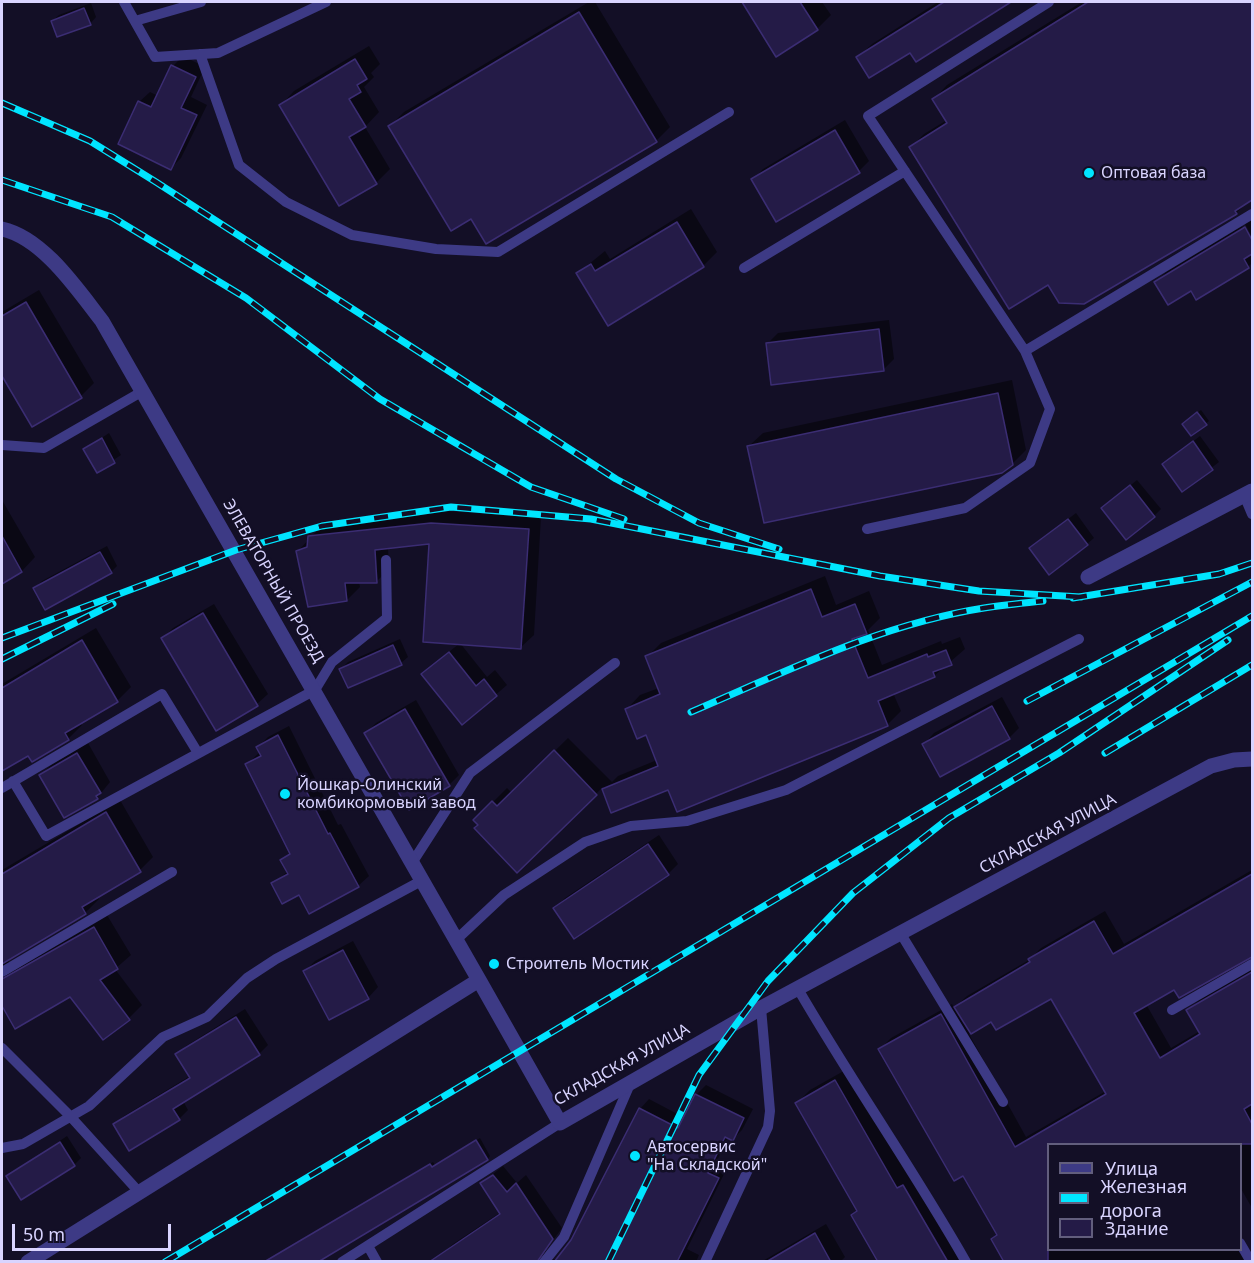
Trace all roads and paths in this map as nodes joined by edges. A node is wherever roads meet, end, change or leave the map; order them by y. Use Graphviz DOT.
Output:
graph roads {
  1 [pos="124,2"];
  2 [pos="201,2"];
  3 [pos="327,2"];
  4 [pos="1049,2"];
  5 [pos="135,21"];
  6 [pos="201,54"];
  7 [pos="729,112"];
  8 [pos="905,171"];
  9 [pos="1252,214"];
  10 [pos="2,229"];
  11 [pos="744,268"];
  12 [pos="1025,351"];
  13 [pos="143,391"];
  14 [pos="2,445"];
  15 [pos="1248,493"];
  16 [pos="1252,514"];
  17 [pos="867,529"];
  18 [pos="386,560"];
  19 [pos="1088,577"];
  20 [pos="1079,639"];
  21 [pos="615,663"];
  22 [pos="315,690"];
  23 [pos="198,753"];
  24 [pos="1252,759"];
  25 [pos="13,781"];
  26 [pos="2,788"];
  27 [pos="412,863"];
  28 [pos="172,872"];
  29 [pos="423,880"];
  30 [pos="901,934"];
  31 [pos="456,940"];
  32 [pos="1252,964"];
  33 [pos="2,972"];
  34 [pos="479,980"];
  35 [pos="798,989"];
  36 [pos="761,1008"];
  37 [pos="1172,1010"];
  38 [pos="2,1048"];
  39 [pos="630,1084"];
  40 [pos="1003,1102"];
  41 [pos="70,1116"];
  42 [pos="560,1123"];
  43 [pos="2,1148"];
  44 [pos="139,1192"];
  45 [pos="368,1246"];
  46 [pos="1242,1246"];
  47 [pos="28,1262"];
  48 [pos="342,1262"];
  49 [pos="377,1262"];
  50 [pos="544,1262"];
  51 [pos="705,1262"];
  52 [pos="966,1262"];
  53 [pos="1251,1262"];
  1 -- 5 [label="lane"];
  2 -- 5 [label="lane"];
  3 -- 6 [label="lane"];
  4 -- 8 [label="lane"];
  5 -- 6 [label="lane"];
  6 -- 7 [label="lane"];
  8 -- 11 [label="lane"];
  8 -- 12 [label="lane"];
  9 -- 12 [label="lane"];
  10 -- 13 [label="street, ЭЛЕВАТОРНЫЙ ПРОЕЗД"];
  12 -- 17 [label="lane"];
  13 -- 14 [label="lane"];
  13 -- 22 [label="street, ЭЛЕВАТОРНЫЙ ПРОЕЗД"];
  15 -- 16 [label="lane"];
  15 -- 19 [label="street"];
  18 -- 22 [label="lane"];
  20 -- 31 [label="lane"];
  21 -- 27 [label="lane"];
  22 -- 23 [label="lane"];
  22 -- 27 [label="street, ЭЛЕВАТОРНЫЙ ПРОЕЗД"];
  23 -- 25 [label="lane"];
  23 -- 25 [label="lane"];
  24 -- 30 [label="street, СКЛАДСКАЯ УЛИЦА"];
  25 -- 26 [label="lane"];
  27 -- 29 [label="street, ЭЛЕВАТОРНЫЙ ПРОЕЗД"];
  28 -- 33 [label="lane"];
  29 -- 31 [label="street, ЭЛЕВАТОРНЫЙ ПРОЕЗД"];
  29 -- 41 [label="lane"];
  30 -- 35 [label="street, СКЛАДСКАЯ УЛИЦА"];
  30 -- 40 [label="lane"];
  31 -- 34 [label="street, ЭЛЕВАТОРНЫЙ ПРОЕЗД"];
  32 -- 37 [label="lane"];
  34 -- 42 [label="street, СКЛАДСКАЯ УЛИЦА"];
  34 -- 44 [label="street"];
  35 -- 36 [label="street, СКЛАДСКАЯ УЛИЦА"];
  35 -- 52 [label="lane"];
  36 -- 39 [label="street, СКЛАДСКАЯ УЛИЦА"];
  36 -- 51 [label="lane"];
  38 -- 41 [label="lane"];
  39 -- 42 [label="street, СКЛАДСКАЯ УЛИЦА"];
  39 -- 50 [label="lane"];
  41 -- 43 [label="lane"];
  41 -- 44 [label="lane"];
  42 -- 45 [label="lane"];
  44 -- 47 [label="street"];
  45 -- 48 [label="lane"];
  45 -- 49 [label="lane"];
  46 -- 53 [label="lane"];
}
